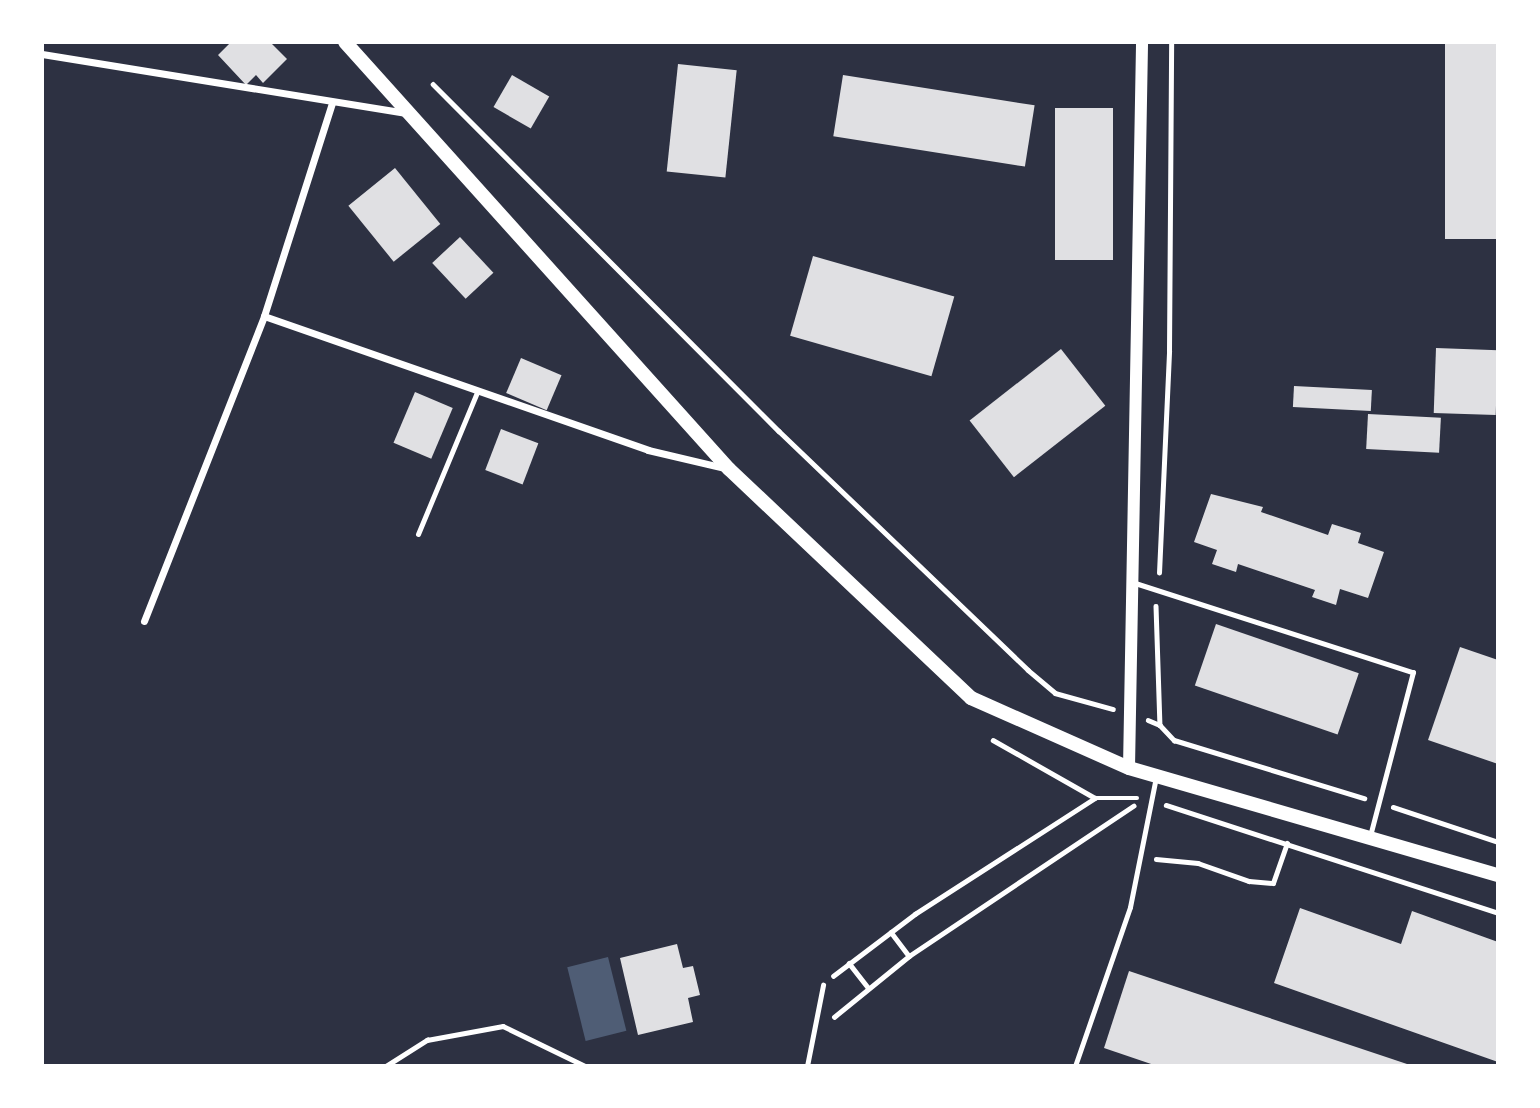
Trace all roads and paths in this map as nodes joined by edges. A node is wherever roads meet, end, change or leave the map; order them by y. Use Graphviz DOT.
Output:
graph roads {
  1 [pos="345,42"];
  2 [pos="1142,42"];
  3 [pos="1171,42"];
  4 [pos="42,54"];
  5 [pos="433,84"];
  6 [pos="332,103"];
  7 [pos="406,113"];
  8 [pos="264,316"];
  9 [pos="478,390"];
  10 [pos="729,469"];
  11 [pos="418,534"];
  12 [pos="1130,581"];
  13 [pos="1157,590"];
  14 [pos="144,621"];
  15 [pos="1130,713"];
  16 [pos="1160,724"];
  17 [pos="993,740"];
  18 [pos="1129,768"];
  19 [pos="1157,776"];
  20 [pos="1095,798"];
  21 [pos="1145,799"];
  22 [pos="1379,802"];
  23 [pos="1370,836"];
  24 [pos="1498,842"];
  25 [pos="1287,843"];
  26 [pos="1138,864"];
  27 [pos="1498,875"];
  28 [pos="891,932"];
  29 [pos="909,956"];
  30 [pos="849,963"];
  31 [pos="822,985"];
  32 [pos="868,987"];
  33 [pos="386,1066"];
  34 [pos="585,1066"];
  35 [pos="807,1066"];
  36 [pos="1075,1066"];
  1 -- 7 [label="main road"];
  2 -- 12 [label="street"];
  3 -- 13 [label="path"];
  4 -- 6 [label="street"];
  5 -- 15 [label="path"];
  6 -- 7 [label="street"];
  6 -- 8 [label="street"];
  7 -- 10 [label="main road"];
  8 -- 9 [label="street"];
  8 -- 14 [label="street"];
  9 -- 10 [label="street"];
  9 -- 11 [label="lane"];
  10 -- 18 [label="main road"];
  12 -- 13 [label="lane"];
  12 -- 15 [label="street"];
  13 -- 16 [label="path"];
  13 -- 22 [label="lane"];
  15 -- 16 [label="path"];
  15 -- 18 [label="street"];
  16 -- 22 [label="path"];
  17 -- 20 [label="path"];
  18 -- 19 [label="main road"];
  19 -- 23 [label="main road"];
  19 -- 26 [label="lane"];
  20 -- 21 [label="path"];
  20 -- 28 [label="path"];
  22 -- 23 [label="lane"];
  22 -- 24 [label="path"];
  23 -- 27 [label="main road"];
  25 -- 26 [label="path"];
  26 -- 36 [label="lane"];
  28 -- 29 [label="path"];
  28 -- 30 [label="path"];
  30 -- 31 [label="path"];
  30 -- 32 [label="path"];
  31 -- 35 [label="lane"];
  33 -- 34 [label="path"];
}
